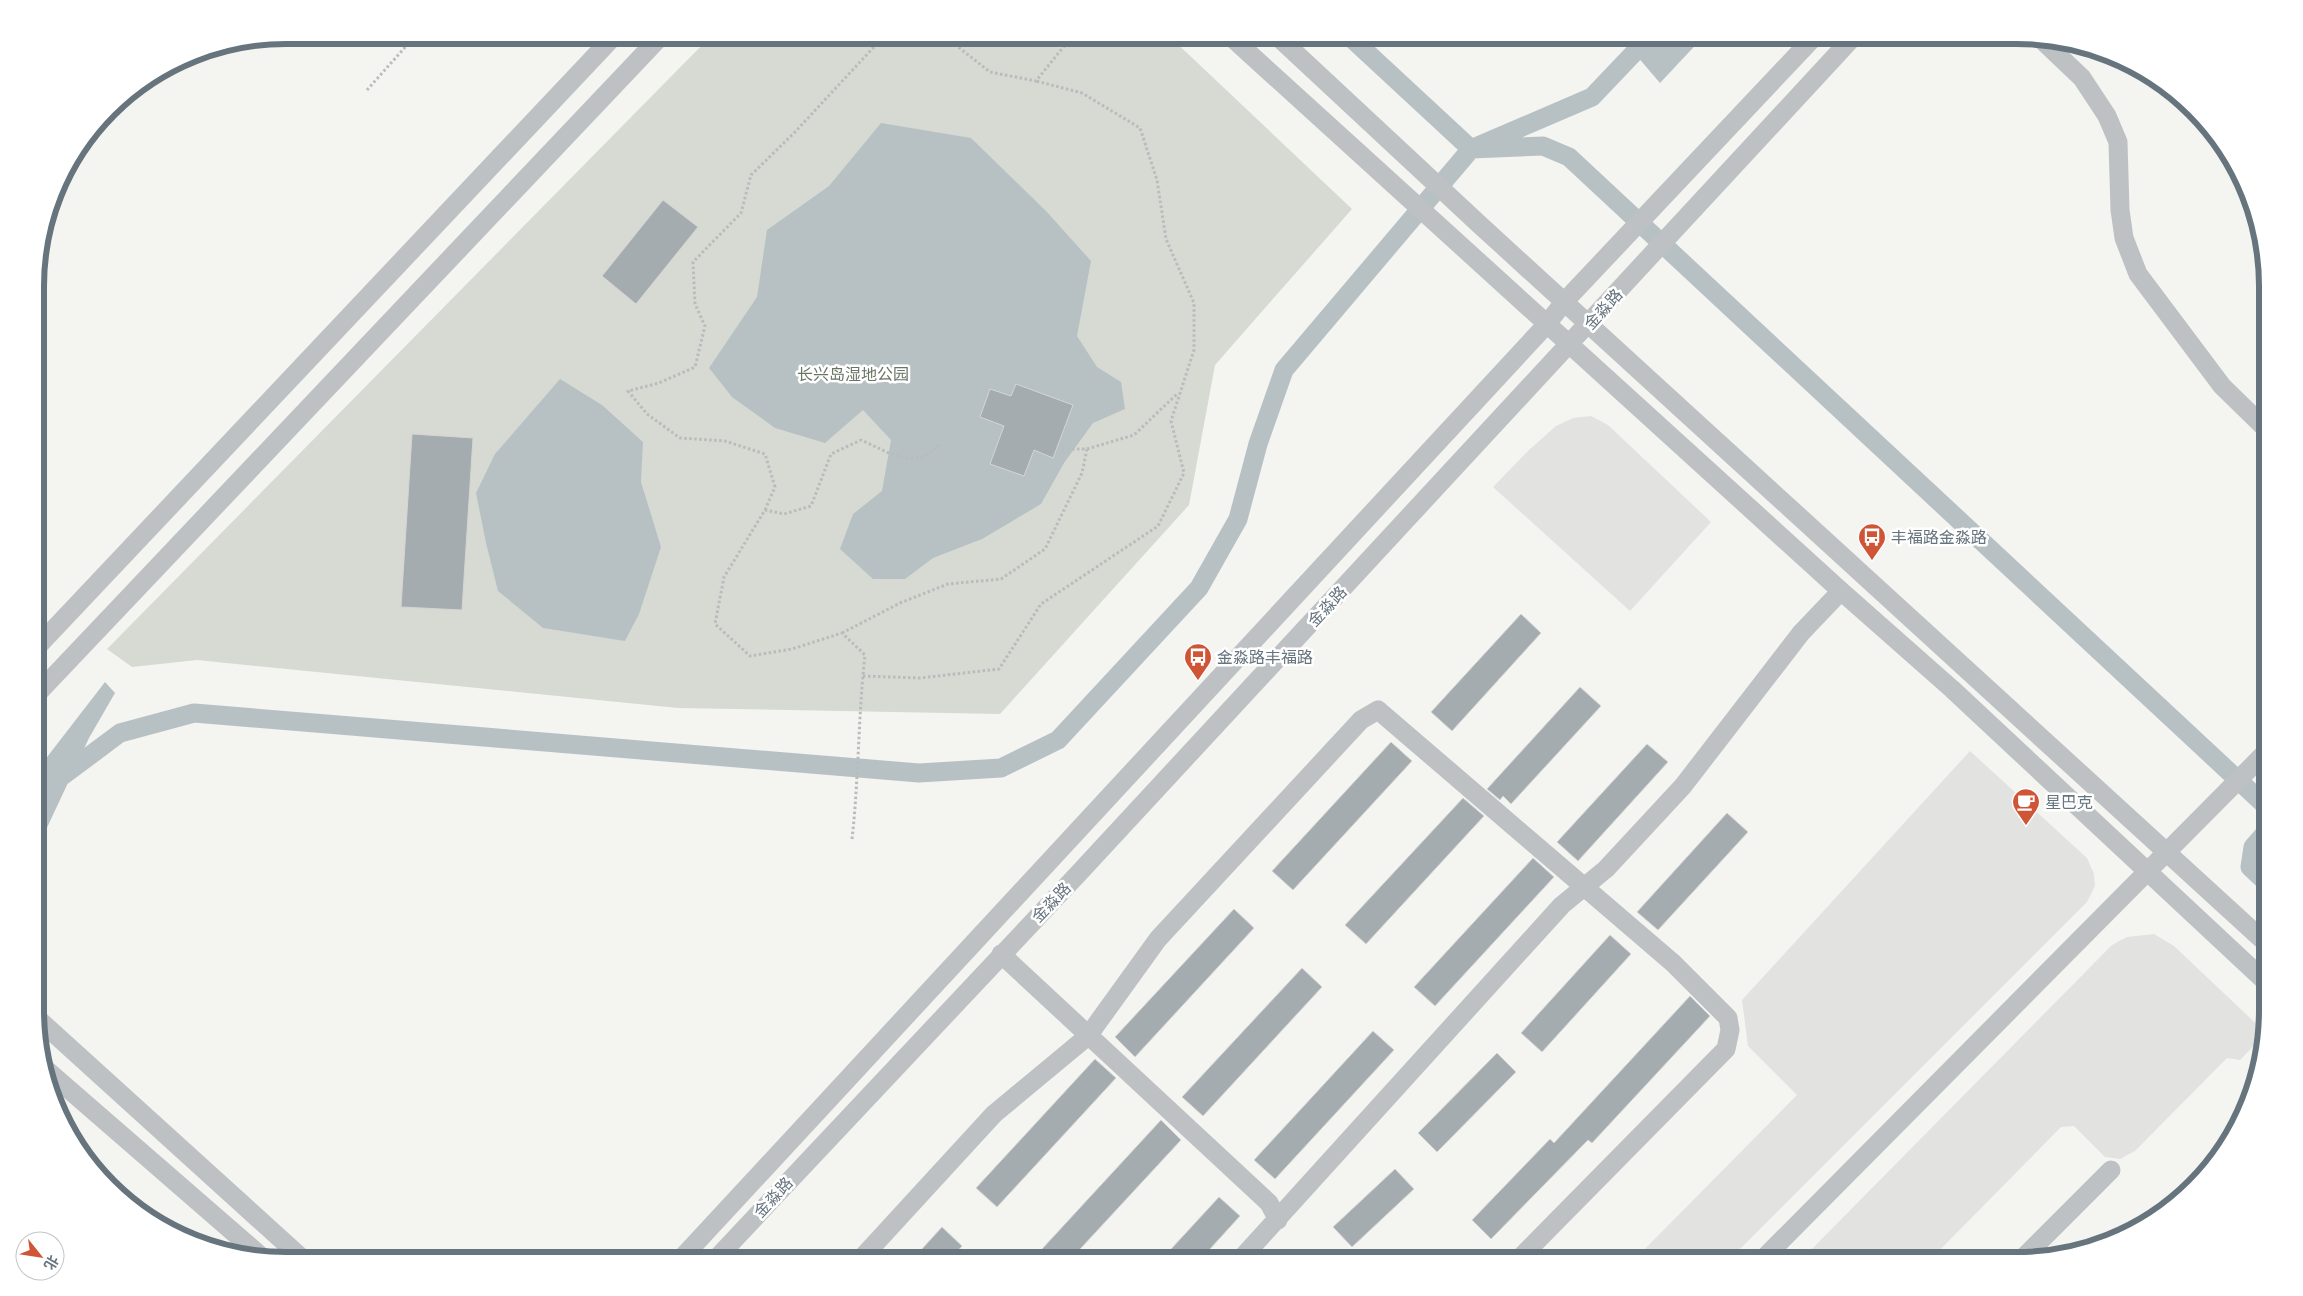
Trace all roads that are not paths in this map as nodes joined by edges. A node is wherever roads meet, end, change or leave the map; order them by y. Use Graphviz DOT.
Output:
graph roads {
  1 [pos="607,44"];
  2 [pos="653,44"];
  3 [pos="1239,44"];
  4 [pos="1286,44"];
  5 [pos="1808,44"];
  6 [pos="1847,44"];
  7 [pos="2048,46"];
  8 [pos="1564,302"];
  9 [pos="1546,324"];
  10 [pos="1588,324"];
  11 [pos="1570,345"];
  12 [pos="2259,421"];
  13 [pos="1840,591"];
  14 [pos="44,640"];
  15 [pos="44,687"];
  16 [pos="2259,760"];
  17 [pos="2168,852"];
  18 [pos="2147,872"];
  19 [pos="1583,886"];
  20 [pos="2259,936"];
  21 [pos="1001,954"];
  22 [pos="2259,976"];
  23 [pos="44,1024"];
  24 [pos="1088,1036"];
  25 [pos="53,1075"];
  26 [pos="2111,1170"];
  27 [pos="1278,1220"];
  28 [pos="254,1250"];
  29 [pos="295,1252"];
  30 [pos="686,1252"];
  31 [pos="722,1252"];
  32 [pos="868,1252"];
  33 [pos="1248,1252"];
  34 [pos="1526,1252"];
  35 [pos="1769,1252"];
  36 [pos="2028,1252"];
  1 -- 14 [label="street"];
  2 -- 15 [label="street"];
  3 -- 9 [label="street"];
  4 -- 8 [label="street"];
  5 -- 8 [label="street, 金淼路"];
  6 -- 10 [label="street, 金淼路"];
  7 -- 12 [label="street"];
  8 -- 9 [label="street, 金淼路"];
  8 -- 10 [label="street"];
  9 -- 11 [label="street"];
  9 -- 30 [label="street, 金淼路"];
  10 -- 11 [label="street, 金淼路"];
  10 -- 17 [label="street"];
  11 -- 13 [label="street"];
  11 -- 21 [label="street, 金淼路"];
  13 -- 18 [label="street"];
  13 -- 19 [label="street"];
  16 -- 17 [label="street"];
  17 -- 18 [label="street"];
  17 -- 20 [label="street"];
  18 -- 22 [label="street"];
  18 -- 35 [label="street"];
  19 -- 24 [label="street"];
  19 -- 27 [label="street"];
  19 -- 34 [label="street"];
  21 -- 24 [label="street"];
  21 -- 31 [label="street, 金淼路"];
  23 -- 29 [label="street"];
  24 -- 27 [label="street"];
  24 -- 32 [label="street"];
  25 -- 28 [label="street"];
  26 -- 36 [label="street"];
  27 -- 33 [label="street"];
}
